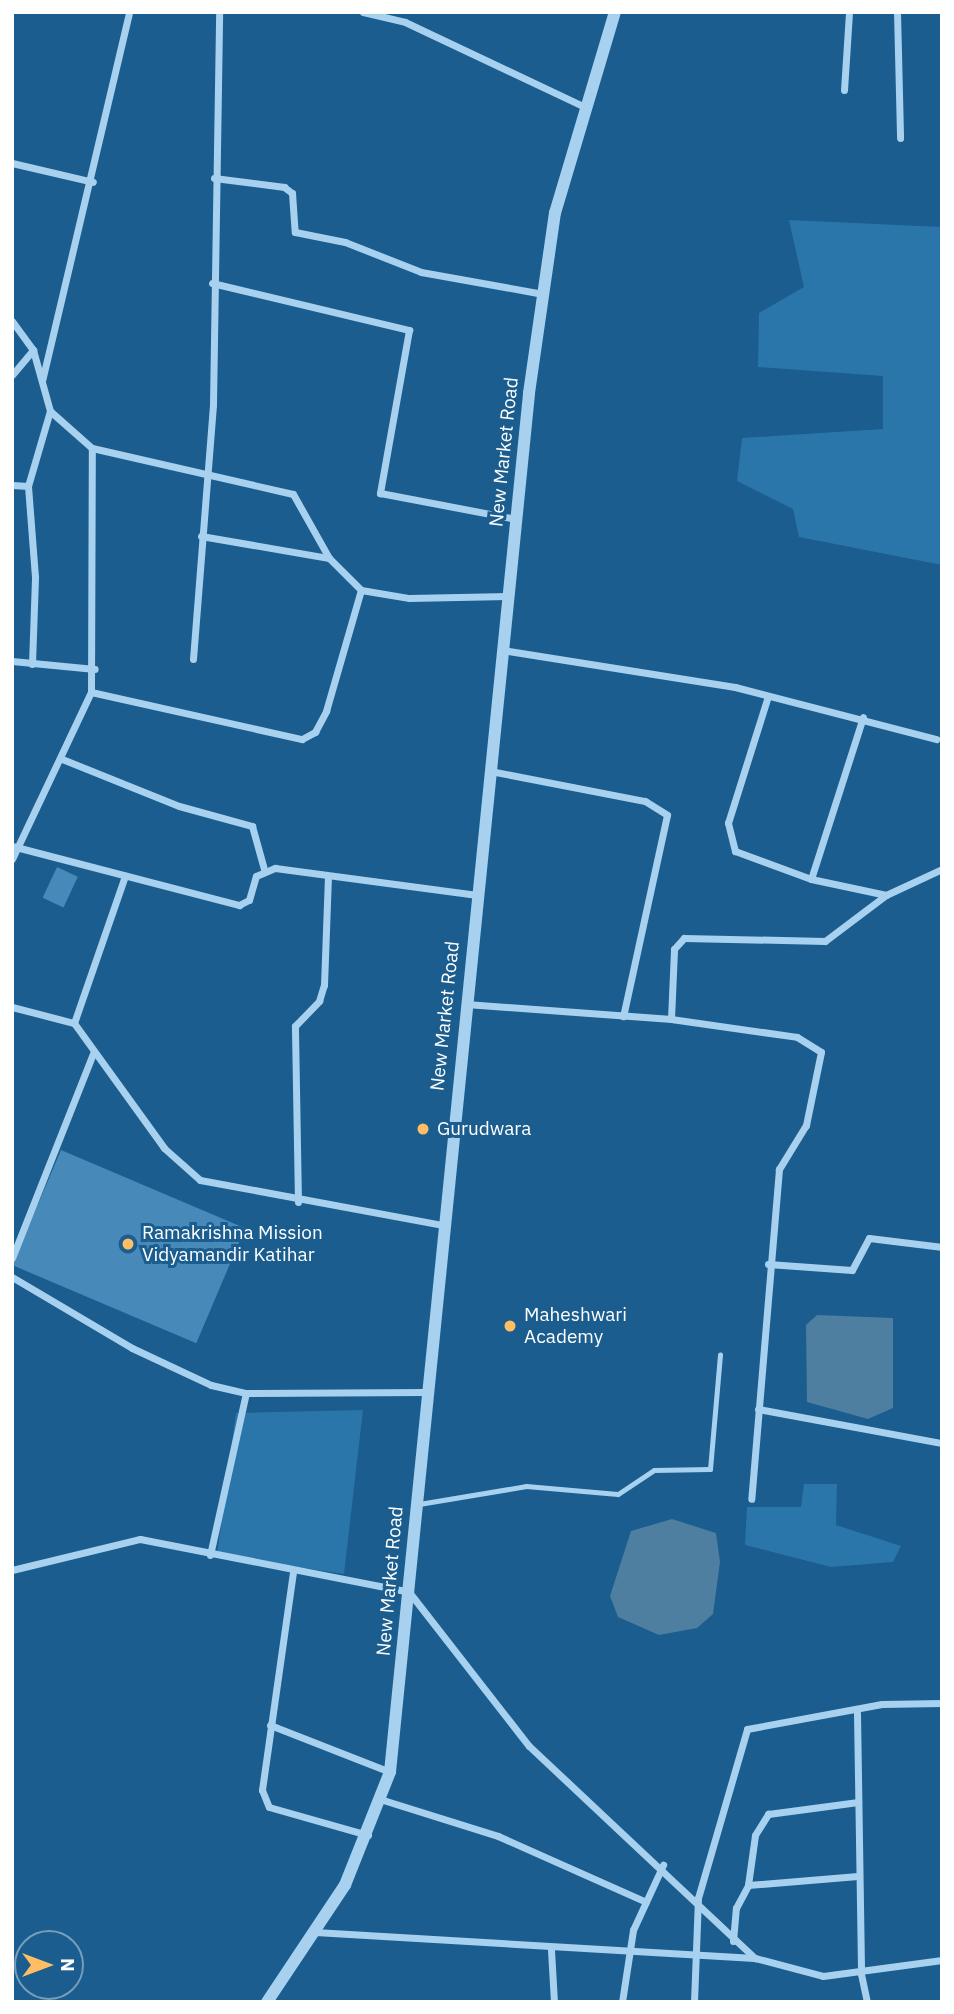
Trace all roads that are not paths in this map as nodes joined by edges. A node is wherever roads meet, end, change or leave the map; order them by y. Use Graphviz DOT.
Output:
graph roads {
  1 [pos="129,12"];
  2 [pos="219,12"];
  3 [pos="363,12"];
  4 [pos="615,12"];
  5 [pos="849,12"];
  6 [pos="897,12"];
  7 [pos="844,90"];
  8 [pos="583,106"];
  9 [pos="900,138"];
  10 [pos="12,163"];
  11 [pos="214,177"];
  12 [pos="93,182"];
  13 [pos="212,283"];
  14 [pos="543,294"];
  15 [pos="12,321"];
  16 [pos="33,350"];
  17 [pos="12,375"];
  18 [pos="42,382"];
  19 [pos="50,411"];
  20 [pos="92,447"];
  21 [pos="209,471"];
  22 [pos="12,485"];
  23 [pos="28,486"];
  24 [pos="516,519"];
  25 [pos="201,536"];
  26 [pos="328,558"];
  27 [pos="361,590"];
  28 [pos="508,596"];
  29 [pos="502,650"];
  30 [pos="192,659"];
  31 [pos="12,662"];
  32 [pos="32,664"];
  33 [pos="95,669"];
  34 [pos="91,692"];
  35 [pos="768,696"];
  36 [pos="863,716"];
  37 [pos="936,738"];
  38 [pos="62,759"];
  39 [pos="489,771"];
  40 [pos="15,846"];
  41 [pos="12,859"];
  42 [pos="264,869"];
  43 [pos="942,869"];
  44 [pos="125,876"];
  45 [pos="328,876"];
  46 [pos="811,879"];
  47 [pos="477,895"];
  48 [pos="886,895"];
  49 [pos="465,1004"];
  50 [pos="12,1007"];
  51 [pos="623,1016"];
  52 [pos="671,1019"];
  53 [pos="74,1023"];
  54 [pos="93,1053"];
  55 [pos="298,1202"];
  56 [pos="442,1225"];
  57 [pos="942,1247"];
  58 [pos="12,1258"];
  59 [pos="768,1265"];
  60 [pos="12,1277"];
  61 [pos="720,1354"];
  62 [pos="425,1392"];
  63 [pos="246,1393"];
  64 [pos="758,1409"];
  65 [pos="942,1443"];
  66 [pos="751,1499"];
  67 [pos="416,1504"];
  68 [pos="210,1555"];
  69 [pos="12,1570"];
  70 [pos="293,1572"];
  71 [pos="409,1592"];
  72 [pos="942,1703"];
  73 [pos="857,1713"];
  74 [pos="270,1725"];
  75 [pos="390,1772"];
  76 [pos="383,1800"];
  77 [pos="858,1801"];
  78 [pos="370,1836"];
  79 [pos="663,1865"];
  80 [pos="858,1876"];
  81 [pos="748,1885"];
  82 [pos="698,1898"];
  83 [pos="646,1902"];
  84 [pos="315,1932"];
  85 [pos="733,1941"];
  86 [pos="551,1950"];
  87 [pos="628,1950"];
  88 [pos="694,1951"];
  89 [pos="755,1958"];
  90 [pos="942,1960"];
  91 [pos="861,1974"];
  92 [pos="267,2002"];
  93 [pos="554,2002"];
  94 [pos="622,2002"];
  95 [pos="694,2002"];
  96 [pos="867,2002"];
  1 -- 12 [label="street"];
  2 -- 11 [label="street"];
  3 -- 8 [label="street"];
  4 -- 8 [label="street, New Market Road"];
  5 -- 7 [label="street"];
  6 -- 9 [label="street"];
  8 -- 14 [label="street, New Market Road"];
  10 -- 12 [label="street"];
  11 -- 13 [label="street"];
  11 -- 14 [label="street"];
  12 -- 18 [label="street"];
  13 -- 21 [label="street"];
  13 -- 24 [label="street"];
  14 -- 24 [label="street, New Market Road"];
  15 -- 16 [label="street"];
  16 -- 17 [label="street"];
  16 -- 18 [label="street"];
  18 -- 19 [label="street"];
  19 -- 20 [label="street"];
  19 -- 23 [label="street"];
  20 -- 21 [label="street"];
  20 -- 33 [label="street"];
  21 -- 25 [label="street"];
  21 -- 26 [label="street"];
  22 -- 23 [label="street"];
  23 -- 32 [label="street"];
  24 -- 28 [label="street, New Market Road"];
  25 -- 26 [label="street"];
  25 -- 30 [label="street"];
  26 -- 27 [label="street"];
  27 -- 28 [label="street"];
  27 -- 34 [label="street"];
  28 -- 29 [label="street, New Market Road"];
  29 -- 35 [label="street"];
  29 -- 39 [label="street, New Market Road"];
  31 -- 32 [label="street"];
  32 -- 33 [label="street"];
  33 -- 34 [label="street"];
  34 -- 38 [label="street"];
  35 -- 36 [label="street"];
  35 -- 46 [label="street"];
  36 -- 37 [label="street"];
  36 -- 46 [label="street"];
  38 -- 40 [label="street"];
  38 -- 42 [label="street"];
  39 -- 47 [label="street, New Market Road"];
  39 -- 51 [label="street"];
  40 -- 41 [label="street"];
  40 -- 44 [label="street"];
  42 -- 44 [label="street"];
  42 -- 45 [label="street"];
  43 -- 48 [label="street"];
  44 -- 53 [label="street"];
  45 -- 47 [label="street"];
  45 -- 55 [label="street"];
  46 -- 48 [label="street"];
  47 -- 49 [label="street, New Market Road"];
  48 -- 52 [label="street"];
  49 -- 51 [label="street"];
  49 -- 56 [label="street, New Market Road"];
  50 -- 53 [label="street"];
  51 -- 52 [label="street"];
  52 -- 59 [label="street"];
  53 -- 54 [label="street"];
  54 -- 55 [label="street"];
  54 -- 58 [label="street"];
  55 -- 56 [label="street"];
  56 -- 62 [label="street, New Market Road"];
  57 -- 59 [label="street"];
  59 -- 64 [label="street"];
  60 -- 63 [label="street"];
  61 -- 67 [label="lane"];
  62 -- 63 [label="street"];
  62 -- 67 [label="street, New Market Road"];
  63 -- 68 [label="street"];
  64 -- 65 [label="street"];
  64 -- 66 [label="street"];
  67 -- 71 [label="street, New Market Road"];
  68 -- 69 [label="street"];
  68 -- 70 [label="street"];
  70 -- 71 [label="street"];
  70 -- 74 [label="street"];
  71 -- 75 [label="street, New Market Road"];
  71 -- 79 [label="street"];
  72 -- 73 [label="street"];
  73 -- 77 [label="street"];
  73 -- 82 [label="street"];
  74 -- 75 [label="street"];
  74 -- 78 [label="street"];
  75 -- 76 [label="street, New Market Road"];
  76 -- 78 [label="street, New Market Road"];
  76 -- 83 [label="street"];
  77 -- 80 [label="street"];
  77 -- 81 [label="street"];
  78 -- 84 [label="street, New Market Road"];
  79 -- 82 [label="street"];
  79 -- 83 [label="street"];
  80 -- 81 [label="street"];
  80 -- 91 [label="street"];
  81 -- 85 [label="street"];
  82 -- 85 [label="street"];
  82 -- 88 [label="street"];
  83 -- 87 [label="street"];
  84 -- 86 [label="street"];
  84 -- 92 [label="street, New Market Road"];
  85 -- 89 [label="street"];
  86 -- 87 [label="street"];
  86 -- 93 [label="street"];
  87 -- 88 [label="street"];
  87 -- 94 [label="street"];
  88 -- 89 [label="street"];
  88 -- 95 [label="street"];
  89 -- 91 [label="street"];
  90 -- 91 [label="street"];
  91 -- 96 [label="street"];
}
